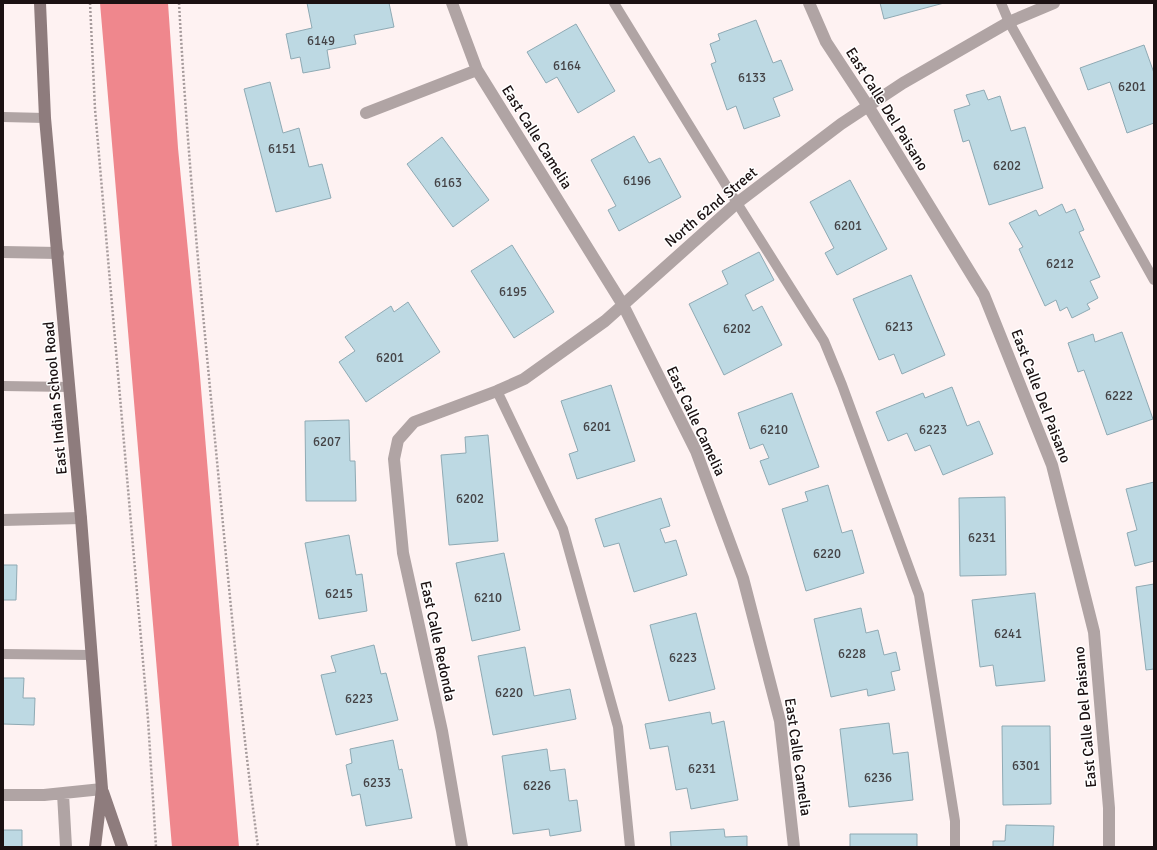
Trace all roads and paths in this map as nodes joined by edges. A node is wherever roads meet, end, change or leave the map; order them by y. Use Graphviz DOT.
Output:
graph roads {
  1 [pos="40,3"];
  2 [pos="90,3"];
  3 [pos="179,3"];
  4 [pos="452,3"];
  5 [pos="614,3"];
  6 [pos="810,3"];
  7 [pos="1001,3"];
  8 [pos="1054,3"];
  9 [pos="1009,22"];
  10 [pos="477,70"];
  11 [pos="868,106"];
  12 [pos="366,113"];
  13 [pos="3,117"];
  14 [pos="45,118"];
  15 [pos="737,203"];
  16 [pos="3,252"];
  17 [pos="58,254"];
  18 [pos="1154,280"];
  19 [pos="623,305"];
  20 [pos="3,386"];
  21 [pos="70,388"];
  22 [pos="497,391"];
  23 [pos="398,440"];
  24 [pos="81,518"];
  25 [pos="3,520"];
  26 [pos="3,654"];
  27 [pos="92,655"];
  28 [pos="102,789"];
  29 [pos="63,794"];
  30 [pos="3,795"];
  31 [pos="66,847"];
  32 [pos="96,847"];
  33 [pos="122,847"];
  34 [pos="156,847"];
  35 [pos="258,847"];
  36 [pos="462,847"];
  37 [pos="630,847"];
  38 [pos="794,847"];
  39 [pos="956,847"];
  40 [pos="1110,847"];
  1 -- 14 [label="main road, East Indian School Road"];
  2 -- 34 [label="path"];
  3 -- 35 [label="path"];
  4 -- 10 [label="street, East Calle Camelia"];
  5 -- 15 [label="lane"];
  6 -- 11 [label="street, East Calle Del Paisano"];
  7 -- 9 [label="lane"];
  8 -- 9 [label="street, North 62nd Street"];
  9 -- 11 [label="street, North 62nd Street"];
  9 -- 18 [label="lane"];
  10 -- 12 [label="street"];
  10 -- 19 [label="street, East Calle Camelia"];
  11 -- 15 [label="street, North 62nd Street"];
  11 -- 40 [label="street, East Calle Del Paisano"];
  13 -- 14 [label="lane"];
  14 -- 17 [label="main road, East Indian School Road"];
  15 -- 19 [label="street, North 62nd Street"];
  15 -- 39 [label="lane"];
  16 -- 17 [label="street"];
  17 -- 21 [label="main road, East Indian School Road"];
  19 -- 22 [label="street, North 62nd Street"];
  19 -- 38 [label="street, East Calle Camelia"];
  20 -- 21 [label="lane"];
  21 -- 24 [label="main road, East Indian School Road"];
  22 -- 23 [label="street, North 62nd Street"];
  22 -- 37 [label="lane"];
  23 -- 36 [label="street, East Calle Redonda"];
  24 -- 25 [label="street"];
  24 -- 27 [label="main road, East Indian School Road"];
  26 -- 27 [label="lane"];
  27 -- 28 [label="main road, East Indian School Road"];
  28 -- 29 [label="street"];
  28 -- 32 [label="main road, East Indian School Road"];
  28 -- 33 [label="main road, East Indian School Road"];
  29 -- 30 [label="street"];
  29 -- 31 [label="street"];
}
